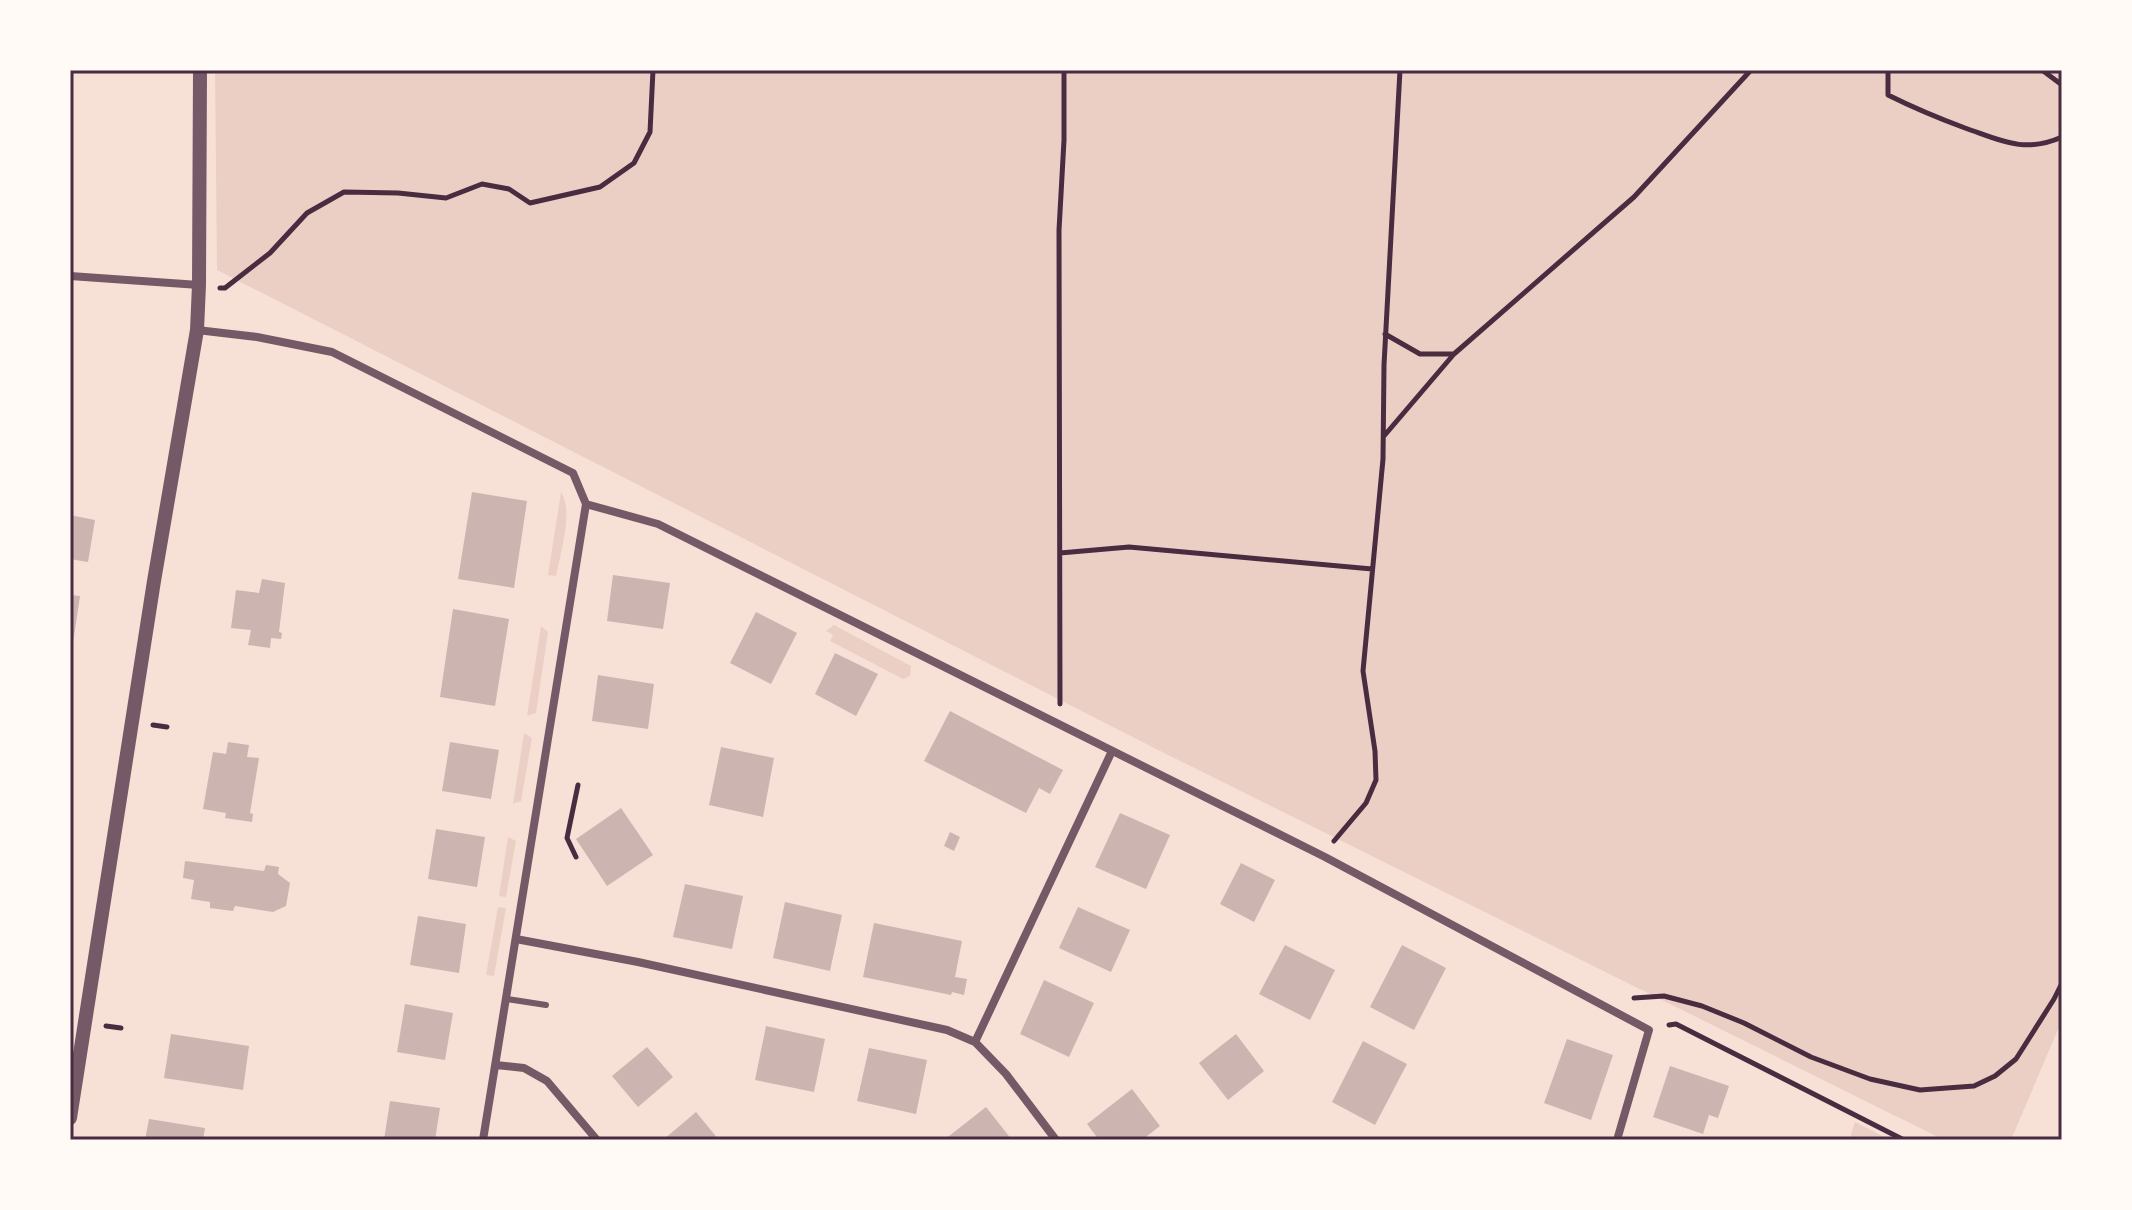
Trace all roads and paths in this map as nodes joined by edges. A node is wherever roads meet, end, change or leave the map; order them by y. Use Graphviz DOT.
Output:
graph roads {
  1 [pos="200,70"];
  2 [pos="653,70"];
  3 [pos="1064,70"];
  4 [pos="1400,70"];
  5 [pos="1751,70"];
  6 [pos="1888,70"];
  7 [pos="2042,70"];
  8 [pos="2062,85"];
  9 [pos="2062,137"];
  10 [pos="70,276"];
  11 [pos="199,285"];
  12 [pos="197,330"];
  13 [pos="1385,334"];
  14 [pos="1454,354"];
  15 [pos="1383,436"];
  16 [pos="586,504"];
  17 [pos="1060,553"];
  18 [pos="1372,569"];
  19 [pos="1060,725"];
  20 [pos="1112,751"];
  21 [pos="578,785"];
  22 [pos="576,857"];
  23 [pos="1325,857"];
  24 [pos="516,939"];
  25 [pos="2062,983"];
  26 [pos="507,999"];
  27 [pos="1602,1004"];
  28 [pos="546,1005"];
  29 [pos="1649,1030"];
  30 [pos="975,1042"];
  31 [pos="496,1065"];
  32 [pos="70,1118"];
  33 [pos="483,1140"];
  34 [pos="597,1140"];
  35 [pos="1056,1140"];
  36 [pos="1617,1140"];
  37 [pos="1904,1140"];
  1 -- 11 [label="street"];
  2 -- 11 [label="path"];
  3 -- 17 [label="path"];
  4 -- 13 [label="path"];
  5 -- 14 [label="path"];
  6 -- 9 [label="path"];
  7 -- 8 [label="path"];
  10 -- 11 [label="street"];
  11 -- 12 [label="street"];
  12 -- 16 [label="street"];
  12 -- 32 [label="street"];
  13 -- 14 [label="path"];
  13 -- 15 [label="path"];
  14 -- 15 [label="path"];
  15 -- 18 [label="path"];
  16 -- 19 [label="street"];
  16 -- 24 [label="street"];
  17 -- 18 [label="path"];
  17 -- 19 [label="path"];
  18 -- 23 [label="path"];
  19 -- 20 [label="street"];
  20 -- 23 [label="street"];
  20 -- 30 [label="street"];
  21 -- 22 [label="path"];
  23 -- 27 [label="street"];
  24 -- 26 [label="street"];
  24 -- 30 [label="street"];
  25 -- 27 [label="path"];
  26 -- 28 [label="lane"];
  26 -- 31 [label="street"];
  27 -- 29 [label="street"];
  29 -- 36 [label="street"];
  29 -- 37 [label="path"];
  30 -- 35 [label="street"];
  31 -- 33 [label="street"];
  31 -- 34 [label="street"];
}
